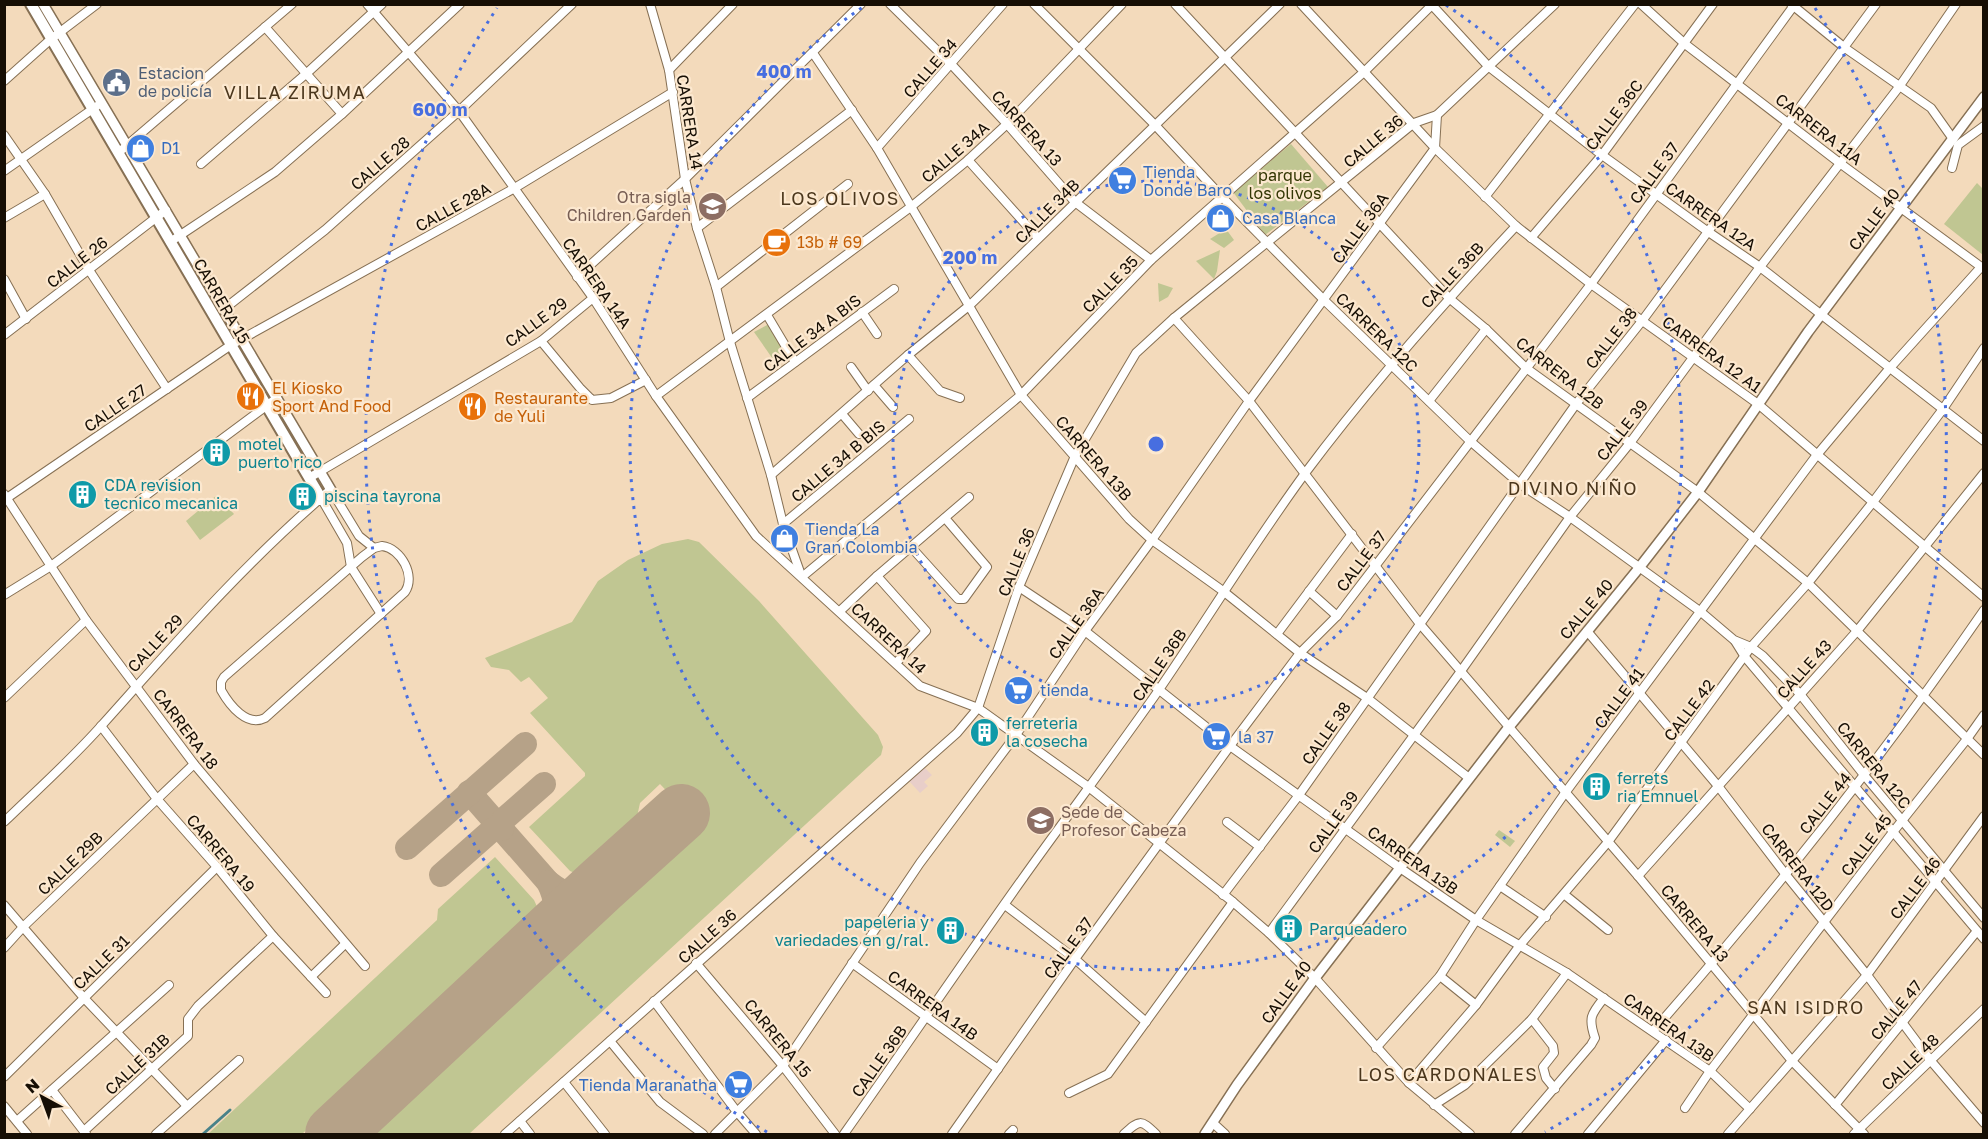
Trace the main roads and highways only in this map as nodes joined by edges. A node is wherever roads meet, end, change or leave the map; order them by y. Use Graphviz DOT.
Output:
graph roads {
  1 [pos="31,4"];
  2 [pos="321,498"];
  1 -- 2 [label="main road, CARRERA 15"];
}
